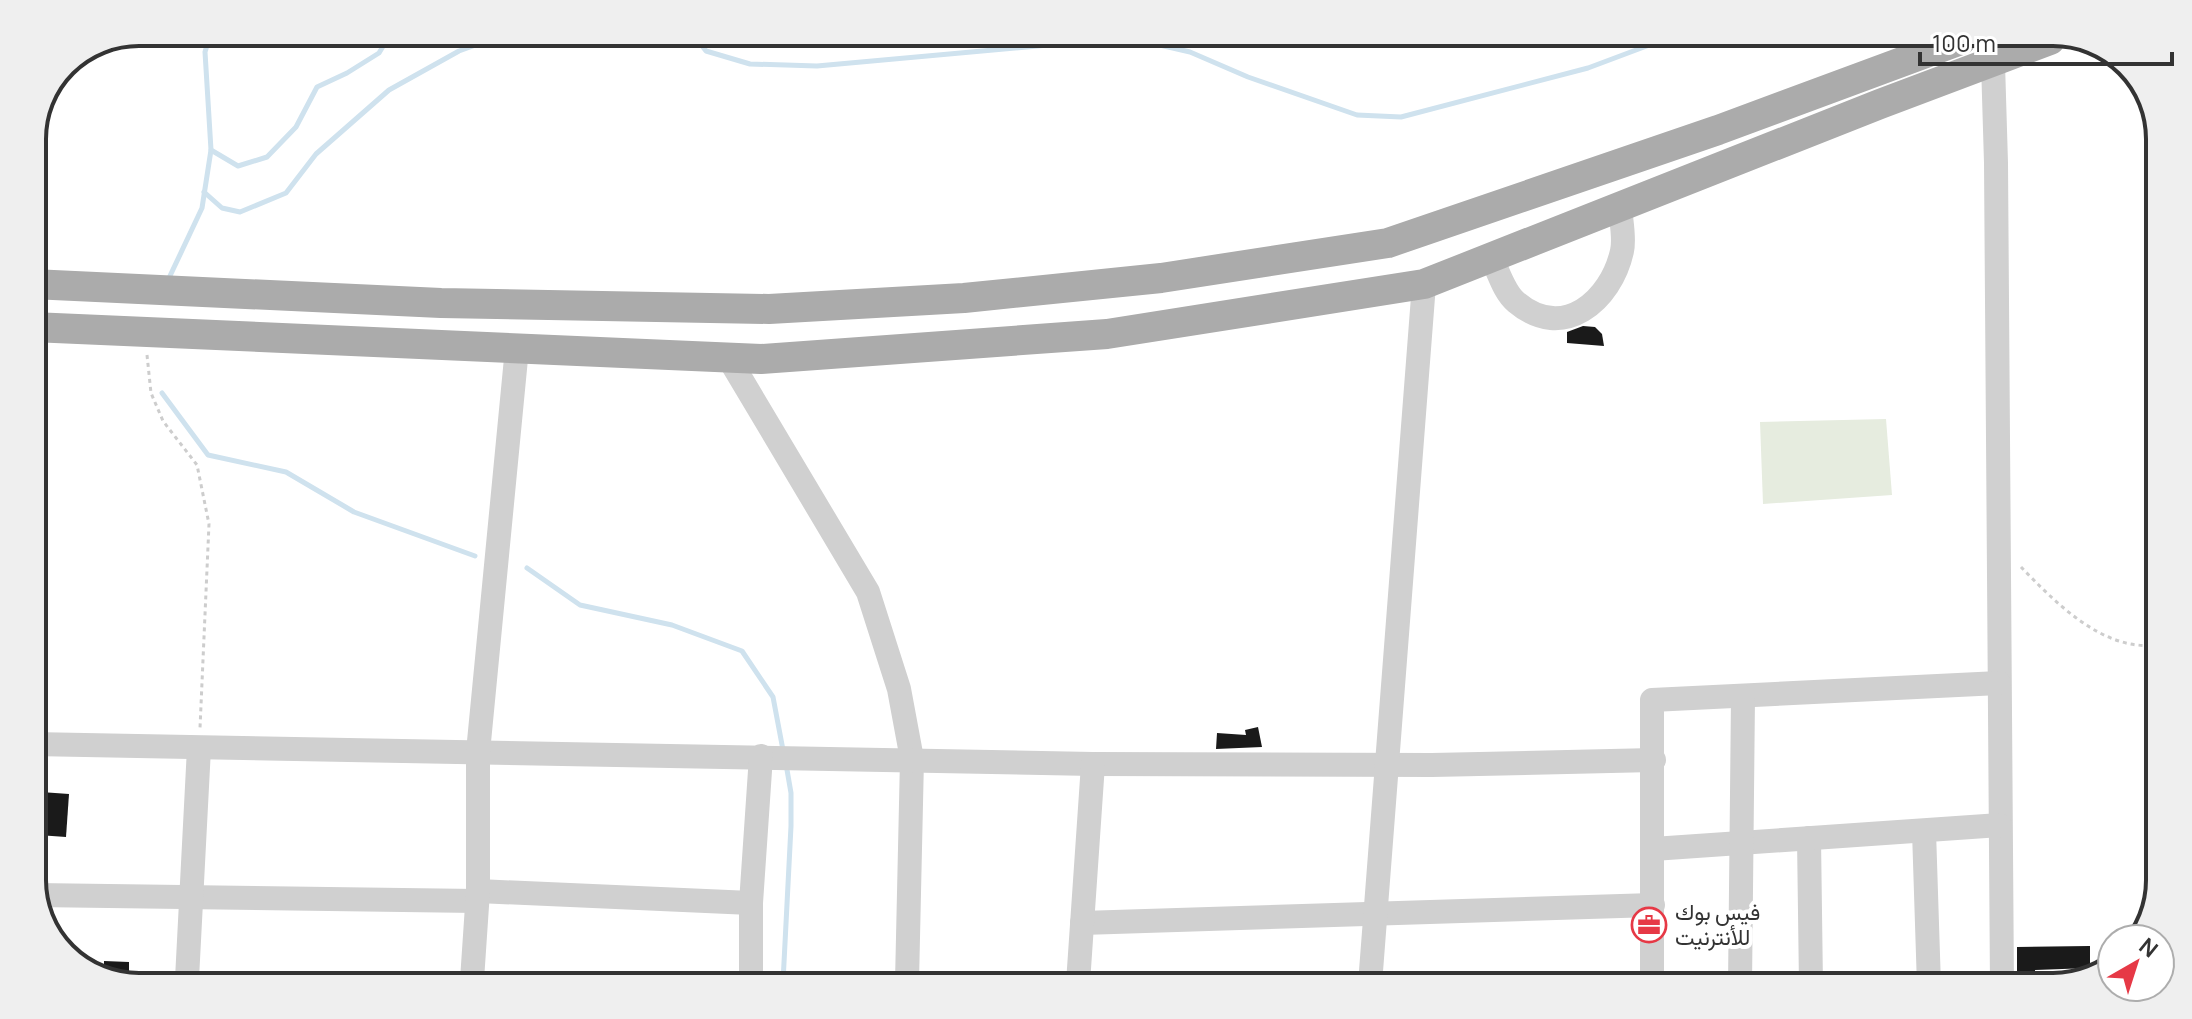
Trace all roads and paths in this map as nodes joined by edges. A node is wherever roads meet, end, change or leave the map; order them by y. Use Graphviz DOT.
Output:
graph roads {
  1 [pos="1945,46"];
  2 [pos="2035,46"];
  3 [pos="1993,63"];
  4 [pos="1633,159"];
  5 [pos="1634,202"];
  6 [pos="1492,259"];
  7 [pos="1424,284"];
  8 [pos="46,285"];
  9 [pos="46,328"];
  10 [pos="143,333"];
  11 [pos="517,348"];
  12 [pos="728,357"];
  13 [pos="1997,544"];
  14 [pos="2146,646"];
  15 [pos="1999,683"];
  16 [pos="1743,697"];
  17 [pos="46,744"];
  18 [pos="199,748"];
  19 [pos="478,752"];
  20 [pos="766,756"];
  21 [pos="912,759"];
  22 [pos="1654,760"];
  23 [pos="1093,764"];
  24 [pos="1387,764"];
  25 [pos="2000,825"];
  26 [pos="1924,831"];
  27 [pos="1809,838"];
  28 [pos="1742,843"];
  29 [pos="1653,849"];
  30 [pos="48,895"];
  31 [pos="478,896"];
  32 [pos="191,897"];
  33 [pos="751,903"];
  34 [pos="1653,905"];
  35 [pos="1375,915"];
  36 [pos="1082,923"];
  37 [pos="187,973"];
  38 [pos="472,973"];
  39 [pos="751,973"];
  40 [pos="907,973"];
  41 [pos="1079,973"];
  42 [pos="1371,973"];
  43 [pos="1652,973"];
  44 [pos="1740,973"];
  45 [pos="1811,973"];
  46 [pos="1929,973"];
  47 [pos="2002,973"];
  1 -- 4 [label="main road"];
  2 -- 3 [label="main road"];
  3 -- 5 [label="main road"];
  3 -- 13 [label="street"];
  4 -- 5 [label="main road"];
  4 -- 8 [label="main road"];
  5 -- 6 [label="main road"];
  5 -- 6 [label="street"];
  6 -- 7 [label="main road"];
  7 -- 12 [label="main road"];
  7 -- 24 [label="street"];
  9 -- 10 [label="main road"];
  10 -- 11 [label="main road"];
  10 -- 18 [label="path"];
  11 -- 12 [label="main road"];
  11 -- 19 [label="street"];
  12 -- 21 [label="street"];
  13 -- 14 [label="path"];
  13 -- 15 [label="street"];
  15 -- 16 [label="street"];
  15 -- 25 [label="street"];
  16 -- 22 [label="street"];
  16 -- 28 [label="street"];
  17 -- 18 [label="street"];
  18 -- 19 [label="street"];
  18 -- 32 [label="street"];
  19 -- 20 [label="street"];
  19 -- 31 [label="street"];
  20 -- 21 [label="street"];
  20 -- 33 [label="street"];
  21 -- 23 [label="street"];
  21 -- 40 [label="street"];
  22 -- 24 [label="street"];
  22 -- 29 [label="street"];
  23 -- 24 [label="street"];
  23 -- 36 [label="street"];
  24 -- 35 [label="street"];
  25 -- 26 [label="street"];
  25 -- 47 [label="street"];
  26 -- 27 [label="street"];
  26 -- 46 [label="street"];
  27 -- 28 [label="street"];
  27 -- 45 [label="street"];
  28 -- 29 [label="street"];
  28 -- 44 [label="street"];
  29 -- 34 [label="street"];
  30 -- 32 [label="street"];
  31 -- 32 [label="street"];
  31 -- 33 [label="street"];
  31 -- 38 [label="street"];
  32 -- 37 [label="street"];
  33 -- 39 [label="street"];
  34 -- 35 [label="street"];
  34 -- 43 [label="street"];
  35 -- 36 [label="street"];
  35 -- 42 [label="street"];
  36 -- 41 [label="street"];
}
